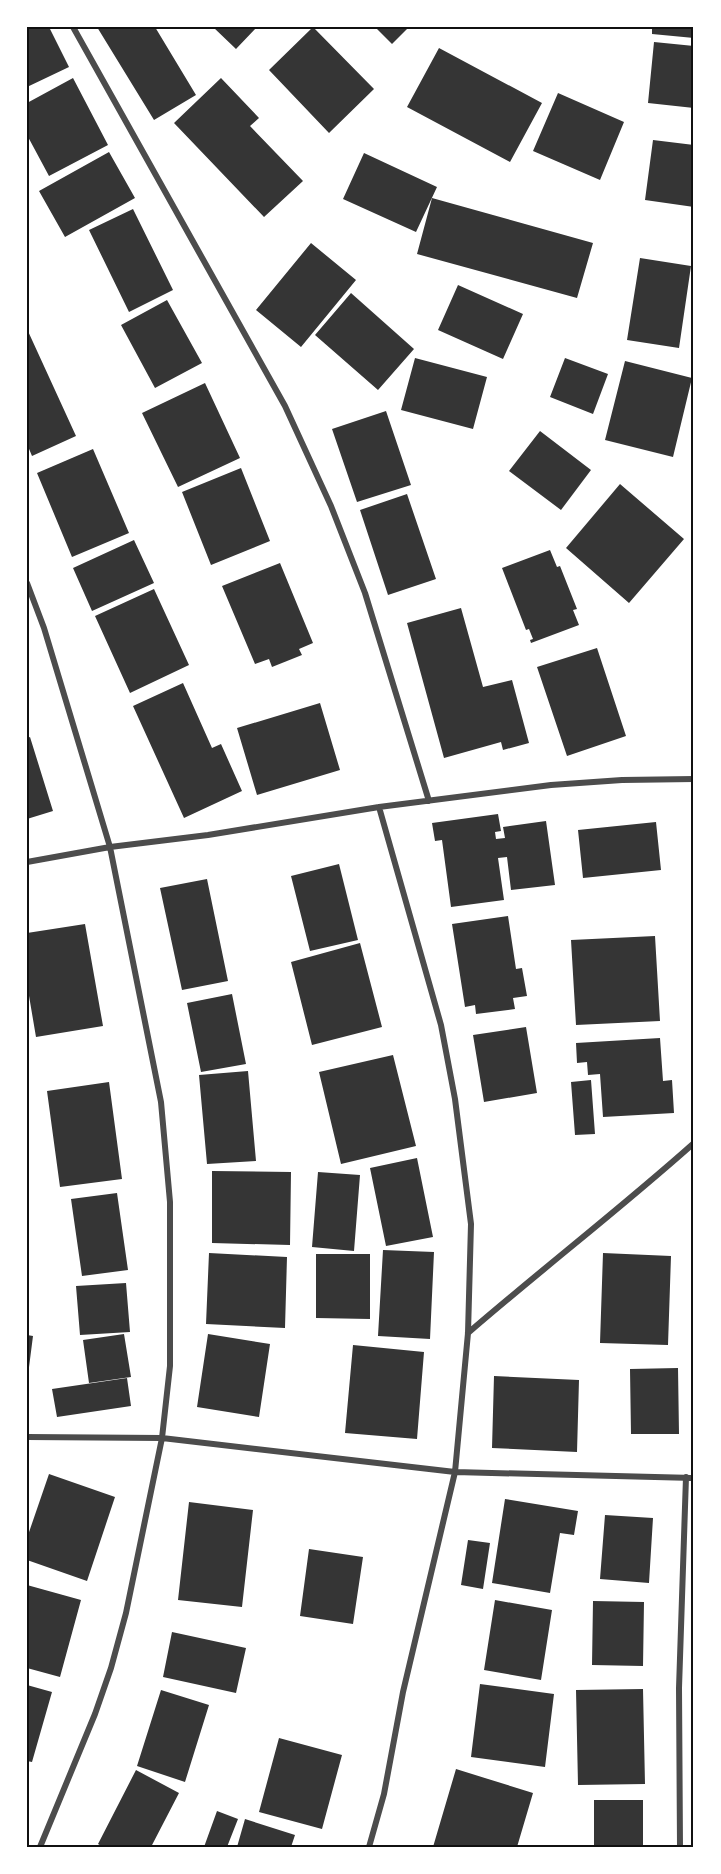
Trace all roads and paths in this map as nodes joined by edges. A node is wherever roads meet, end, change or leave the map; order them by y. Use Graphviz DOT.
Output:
graph roads {
  1 [pos="73,27"];
  2 [pos="27,583"];
  3 [pos="694,779"];
  4 [pos="429,801"];
  5 [pos="379,807"];
  6 [pos="110,847"];
  7 [pos="27,862"];
  8 [pos="694,1143"];
  9 [pos="468,1333"];
  10 [pos="27,1437"];
  11 [pos="162,1438"];
  12 [pos="455,1472"];
  13 [pos="686,1477"];
  14 [pos="694,1478"];
  15 [pos="40,1847"];
  16 [pos="369,1847"];
  17 [pos="680,1847"];
  1 -- 4 [label="street"];
  2 -- 6 [label="street"];
  3 -- 4 [label="street"];
  4 -- 5 [label="street"];
  5 -- 6 [label="street"];
  5 -- 9 [label="street"];
  6 -- 7 [label="street"];
  6 -- 11 [label="street"];
  8 -- 9 [label="street"];
  9 -- 12 [label="street"];
  10 -- 11 [label="street"];
  11 -- 12 [label="street"];
  11 -- 15 [label="street"];
  12 -- 13 [label="street"];
  12 -- 16 [label="street"];
  13 -- 14 [label="street"];
  13 -- 17 [label="street"];
}
